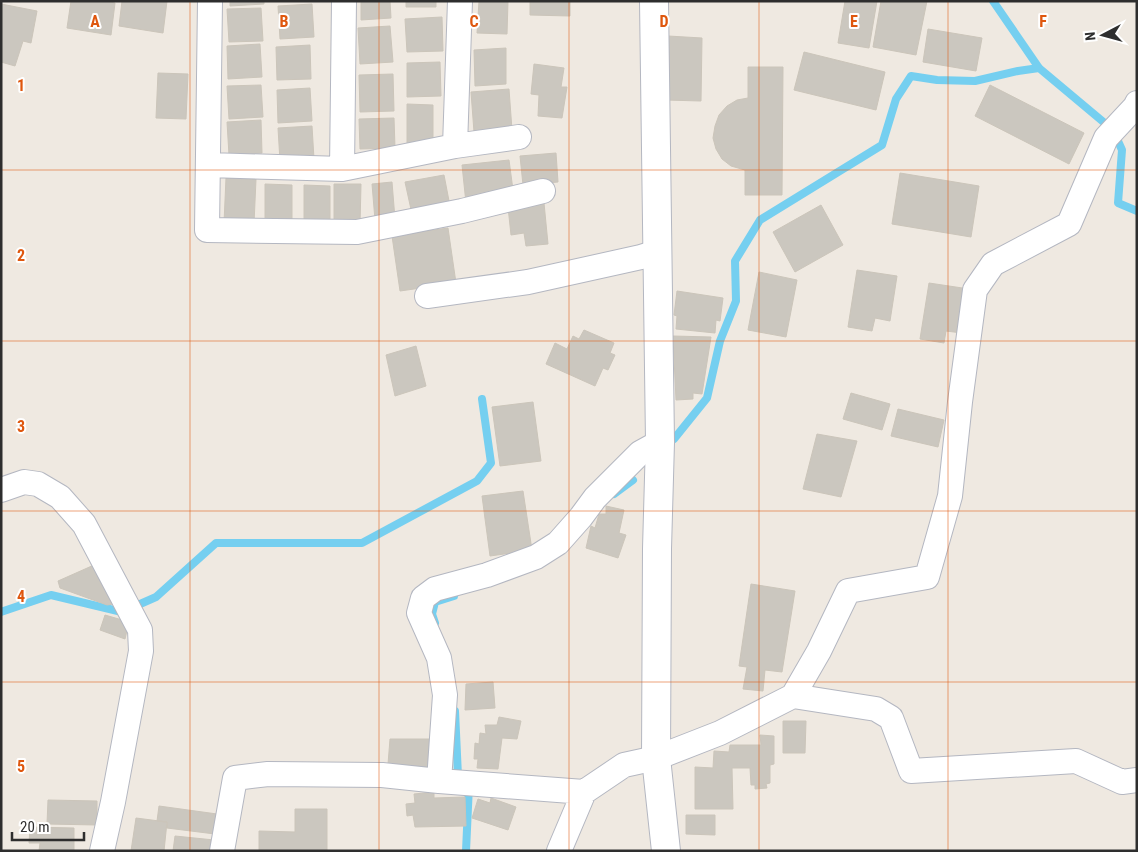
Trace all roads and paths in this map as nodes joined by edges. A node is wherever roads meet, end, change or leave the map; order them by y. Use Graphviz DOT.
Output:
graph roads {
  1 [pos="210,1"];
  2 [pos="344,1"];
  3 [pos="460,1"];
  4 [pos="654,1"];
  5 [pos="1137,104"];
  6 [pos="519,138"];
  7 [pos="455,146"];
  8 [pos="208,165"];
  9 [pos="342,168"];
  10 [pos="543,191"];
  11 [pos="657,252"];
  12 [pos="427,296"];
  13 [pos="660,442"];
  14 [pos="1,490"];
  15 [pos="792,696"];
  16 [pos="656,758"];
  17 [pos="1137,780"];
  18 [pos="438,781"];
  19 [pos="584,792"];
  20 [pos="102,851"];
  21 [pos="222,851"];
  22 [pos="559,851"];
  23 [pos="666,851"];
  1 -- 8 [label="street"];
  2 -- 9 [label="street"];
  3 -- 7 [label="street"];
  4 -- 11 [label="street"];
  5 -- 15 [label="street"];
  6 -- 7 [label="street"];
  7 -- 9 [label="street"];
  8 -- 9 [label="street"];
  8 -- 10 [label="street"];
  11 -- 12 [label="street"];
  11 -- 13 [label="street"];
  13 -- 16 [label="street"];
  13 -- 18 [label="street"];
  14 -- 20 [label="street"];
  15 -- 16 [label="street"];
  15 -- 17 [label="street"];
  16 -- 19 [label="street"];
  16 -- 23 [label="street"];
  18 -- 19 [label="street"];
  18 -- 21 [label="street"];
  19 -- 22 [label="street"];
}
